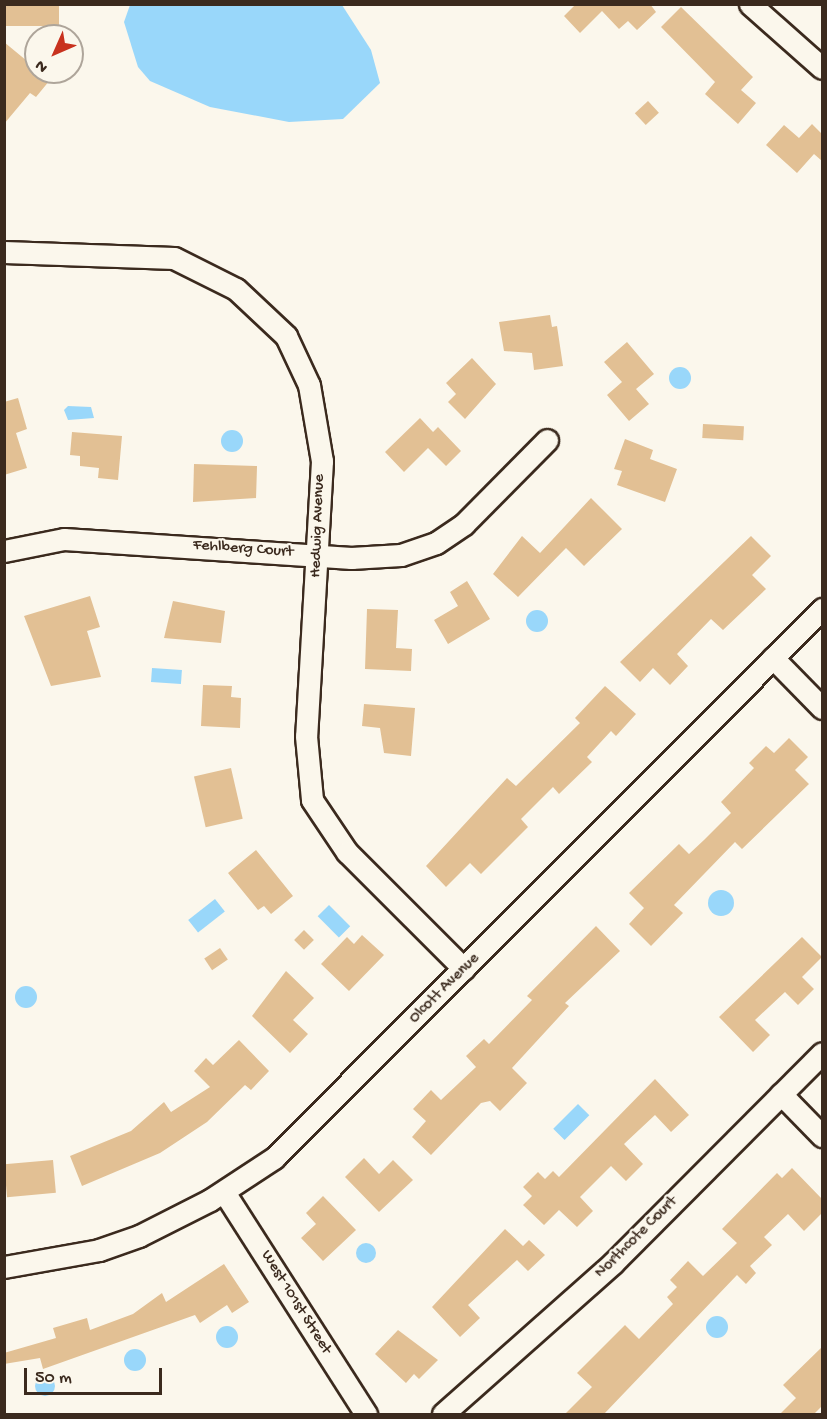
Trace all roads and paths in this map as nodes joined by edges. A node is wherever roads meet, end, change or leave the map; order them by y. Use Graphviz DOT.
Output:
graph roads {
  1 [pos="750,4"];
  2 [pos="822,68"];
  3 [pos="4,252"];
  4 [pos="547,440"];
  5 [pos="4,550"];
  6 [pos="319,555"];
  7 [pos="822,609"];
  8 [pos="773,658"];
  9 [pos="822,708"];
  10 [pos="464,969"];
  11 [pos="822,1053"];
  12 [pos="781,1094"];
  13 [pos="822,1136"];
  14 [pos="224,1192"];
  15 [pos="4,1268"];
  16 [pos="366,1414"];
  17 [pos="443,1414"];
  1 -- 2 [label="street"];
  3 -- 6 [label="street, Hedwig Avenue"];
  4 -- 6 [label="street, Fehlberg Court"];
  5 -- 6 [label="street, Fehlberg Court"];
  6 -- 10 [label="street, Hedwig Avenue"];
  7 -- 8 [label="street, Olcott Avenue"];
  8 -- 9 [label="street"];
  8 -- 10 [label="street, Olcott Avenue"];
  10 -- 14 [label="street, Olcott Avenue"];
  11 -- 12 [label="street, Northcote Court"];
  12 -- 13 [label="street"];
  12 -- 17 [label="street, Northcote Court"];
  14 -- 15 [label="street, Olcott Avenue"];
  14 -- 16 [label="street, West 101st Street"];
}
